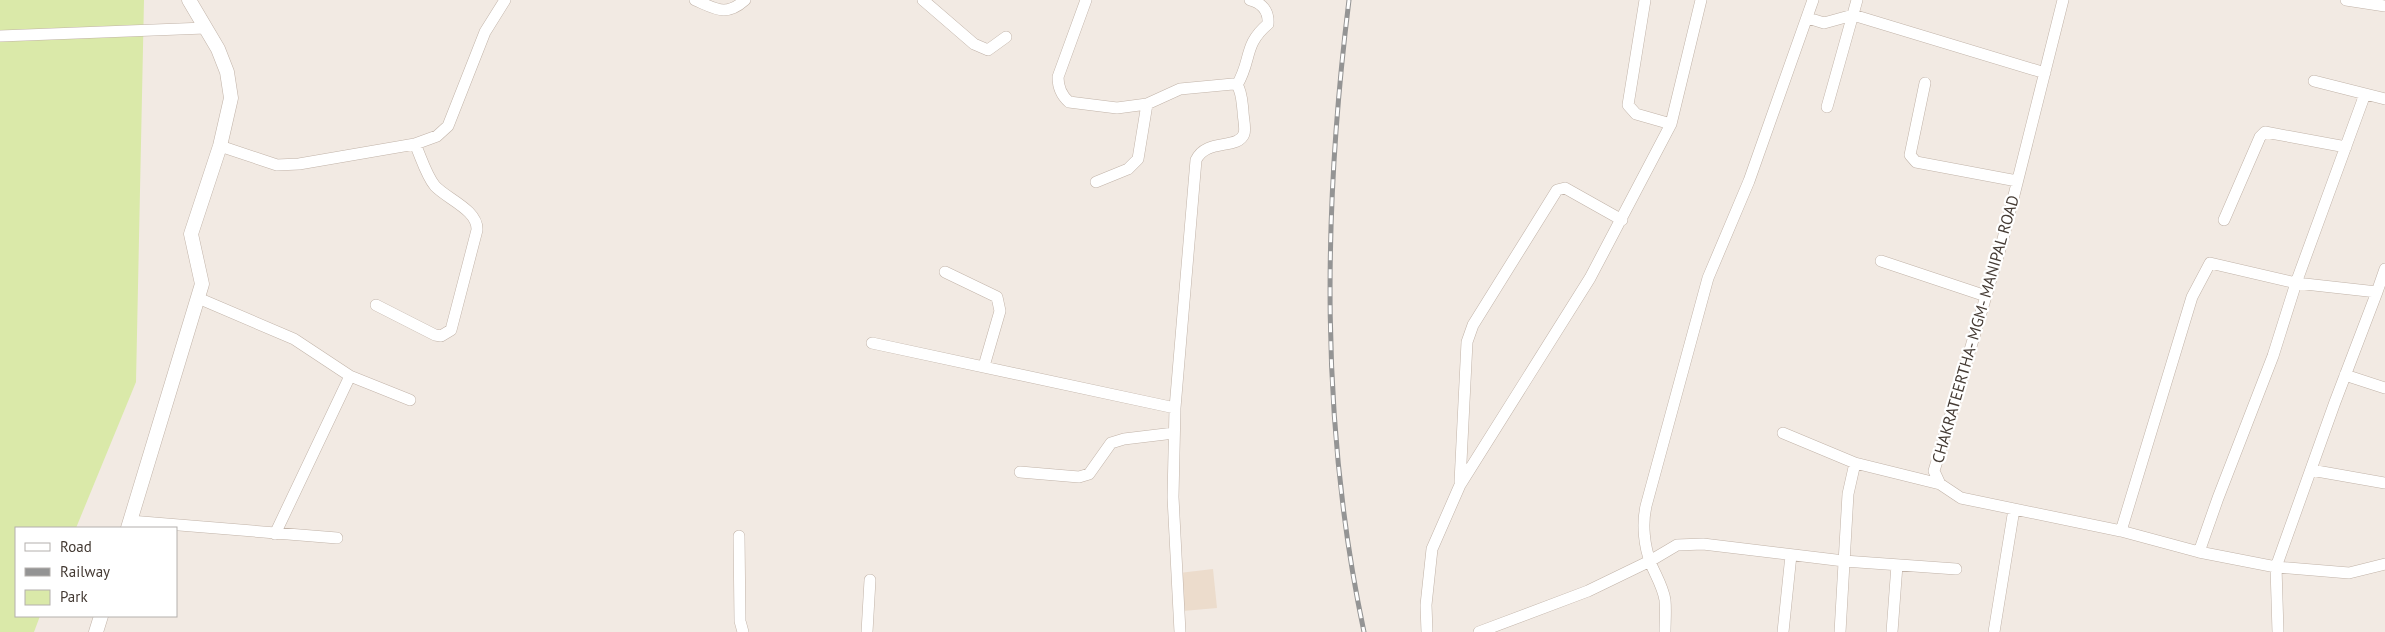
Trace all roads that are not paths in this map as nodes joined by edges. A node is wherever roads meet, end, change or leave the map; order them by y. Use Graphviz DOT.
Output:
graph roads {
  1 [pos="189,0"];
  2 [pos="505,0"];
  3 [pos="695,0"];
  4 [pos="745,0"];
  5 [pos="923,0"];
  6 [pos="1086,0"];
  7 [pos="1250,0"];
  8 [pos="1645,0"];
  9 [pos="1700,0"];
  10 [pos="1813,0"];
  11 [pos="1857,0"];
  12 [pos="2063,0"];
  13 [pos="2346,0"];
  14 [pos="2385,6"];
  15 [pos="1853,15"];
  16 [pos="1808,18"];
  17 [pos="205,28"];
  18 [pos="0,36"];
  19 [pos="1006,37"];
  20 [pos="2044,73"];
  21 [pos="2314,81"];
  22 [pos="1925,83"];
  23 [pos="1237,85"];
  24 [pos="2365,94"];
  25 [pos="2385,99"];
  26 [pos="1147,104"];
  27 [pos="1827,107"];
  28 [pos="1671,124"];
  29 [pos="414,144"];
  30 [pos="220,146"];
  31 [pos="2346,147"];
  32 [pos="2017,180"];
  33 [pos="1096,182"];
  34 [pos="1622,220"];
  35 [pos="2224,220"];
  36 [pos="1881,261"];
  37 [pos="945,272"];
  38 [pos="2384,274"];
  39 [pos="2296,283"];
  40 [pos="2376,292"];
  41 [pos="1986,296"];
  42 [pos="198,298"];
  43 [pos="376,305"];
  44 [pos="872,343"];
  45 [pos="984,366"];
  46 [pos="2345,375"];
  47 [pos="350,376"];
  48 [pos="2385,388"];
  49 [pos="410,400"];
  50 [pos="1175,408"];
  51 [pos="1174,433"];
  52 [pos="1783,433"];
  53 [pos="1855,463"];
  54 [pos="2310,470"];
  55 [pos="1020,472"];
  56 [pos="2385,483"];
  57 [pos="1940,484"];
  58 [pos="1460,485"];
  59 [pos="2014,509"];
  60 [pos="129,525"];
  61 [pos="161,527"];
  62 [pos="178,528"];
  63 [pos="2121,531"];
  64 [pos="275,534"];
  65 [pos="740,536"];
  66 [pos="337,538"];
  67 [pos="2199,552"];
  68 [pos="1791,555"];
  69 [pos="1650,561"];
  70 [pos="1844,561"];
  71 [pos="2385,564"];
  72 [pos="1897,565"];
  73 [pos="2276,567"];
  74 [pos="1956,569"];
  75 [pos="870,580"];
  76 [pos="101,617"];
  77 [pos="96,632"];
  78 [pos="743,632"];
  79 [pos="867,632"];
  80 [pos="1180,632"];
  81 [pos="1427,632"];
  82 [pos="1479,632"];
  83 [pos="1665,632"];
  84 [pos="1783,632"];
  85 [pos="1840,632"];
  86 [pos="1892,632"];
  87 [pos="1994,632"];
  88 [pos="2278,632"];
  1 -- 17 [label="street"];
  2 -- 29 [label="street"];
  3 -- 4 [label="street"];
  5 -- 19 [label="street"];
  6 -- 26 [label="street"];
  7 -- 23 [label="street"];
  8 -- 28 [label="street"];
  9 -- 28 [label="street"];
  10 -- 16 [label="street"];
  11 -- 15 [label="street"];
  12 -- 20 [label="street, CHAKRATEERTHA- MGM- MANIPAL ROAD"];
  13 -- 14 [label="street"];
  15 -- 16 [label="street"];
  15 -- 20 [label="street"];
  15 -- 27 [label="street"];
  16 -- 69 [label="street"];
  17 -- 18 [label="street"];
  17 -- 30 [label="street"];
  20 -- 32 [label="street, CHAKRATEERTHA- MGM- MANIPAL ROAD"];
  21 -- 24 [label="street"];
  22 -- 32 [label="street"];
  23 -- 26 [label="street"];
  23 -- 50 [label="street"];
  24 -- 25 [label="street"];
  24 -- 31 [label="street"];
  26 -- 33 [label="street"];
  28 -- 34 [label="street"];
  29 -- 30 [label="street"];
  29 -- 43 [label="street"];
  30 -- 42 [label="street"];
  31 -- 35 [label="street"];
  31 -- 39 [label="street"];
  32 -- 41 [label="street, CHAKRATEERTHA- MGM- MANIPAL ROAD"];
  34 -- 58 [label="street"];
  34 -- 58 [label="street"];
  36 -- 41 [label="street"];
  37 -- 45 [label="street"];
  38 -- 40 [label="street"];
  39 -- 40 [label="street"];
  39 -- 63 [label="street"];
  39 -- 67 [label="street"];
  40 -- 46 [label="street"];
  41 -- 57 [label="street, CHAKRATEERTHA- MGM- MANIPAL ROAD"];
  42 -- 47 [label="street"];
  42 -- 60 [label="street"];
  44 -- 45 [label="street"];
  45 -- 50 [label="street"];
  46 -- 48 [label="street"];
  46 -- 54 [label="street"];
  47 -- 49 [label="street"];
  47 -- 64 [label="street"];
  50 -- 51 [label="street"];
  51 -- 55 [label="street"];
  51 -- 80 [label="street"];
  52 -- 53 [label="street"];
  53 -- 57 [label="street"];
  53 -- 70 [label="street"];
  54 -- 56 [label="street"];
  54 -- 73 [label="street"];
  57 -- 59 [label="street, CHAKRATEERTHA- MGM- MANIPAL ROAD"];
  58 -- 81 [label="street"];
  59 -- 63 [label="street, CHAKRATEERTHA- MGM- MANIPAL ROAD"];
  59 -- 87 [label="street"];
  60 -- 61 [label="street"];
  62 -- 64 [label="street"];
  63 -- 67 [label="street, CHAKRATEERTHA- MGM- MANIPAL ROAD"];
  64 -- 66 [label="street"];
  65 -- 78 [label="street"];
  67 -- 73 [label="street"];
  68 -- 69 [label="street"];
  68 -- 70 [label="street"];
  68 -- 84 [label="street"];
  69 -- 82 [label="street"];
  69 -- 83 [label="street"];
  70 -- 72 [label="street"];
  70 -- 85 [label="street"];
  71 -- 73 [label="street"];
  72 -- 74 [label="street"];
  72 -- 86 [label="street"];
  73 -- 88 [label="street"];
  75 -- 79 [label="street"];
  76 -- 77 [label="street"];
}
